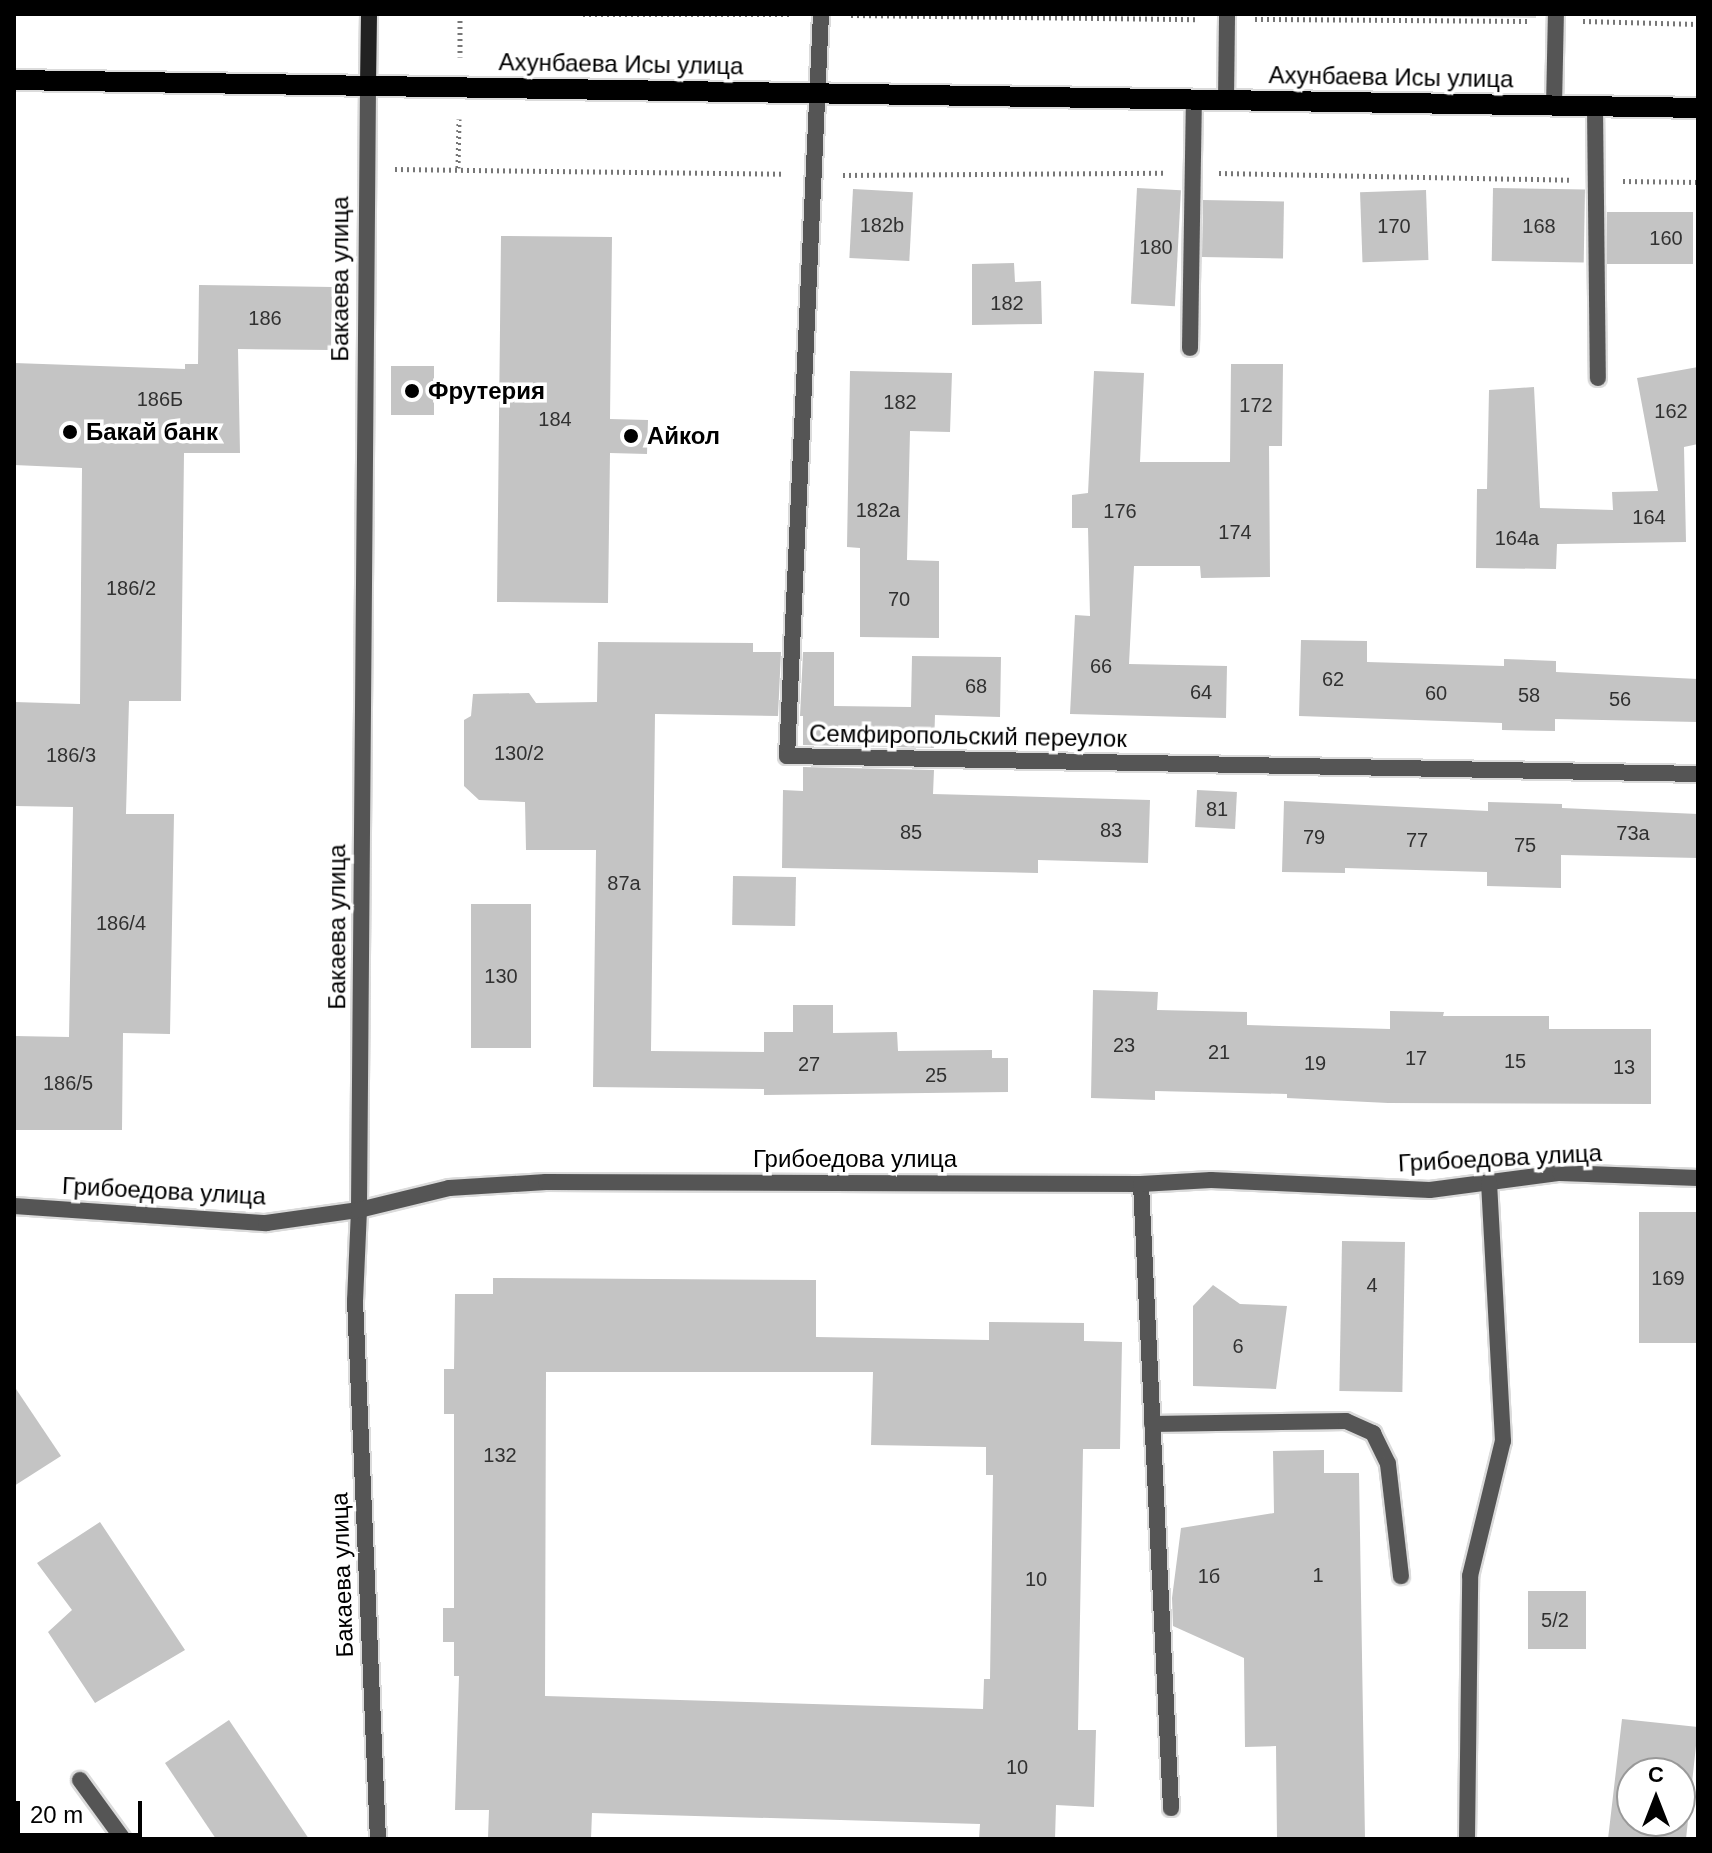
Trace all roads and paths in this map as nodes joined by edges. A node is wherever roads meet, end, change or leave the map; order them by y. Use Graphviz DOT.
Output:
graph roads {
  1 [pos="369,14"];
  2 [pos="583,14"];
  3 [pos="821,14"];
  4 [pos="1227,17"];
  5 [pos="1556,17"];
  6 [pos="1698,24"];
  7 [pos="14,80"];
  8 [pos="368,86"];
  9 [pos="818,94"];
  10 [pos="1194,99"];
  11 [pos="1226,100"];
  12 [pos="1554,106"];
  13 [pos="1595,107"];
  14 [pos="1698,108"];
  15 [pos="365,170"];
  16 [pos="1193,173"];
  17 [pos="816,175"];
  18 [pos="1597,181"];
  19 [pos="1698,182"];
  20 [pos="1190,348"];
  21 [pos="1598,378"];
  22 [pos="1698,774"];
  23 [pos="1698,1178"];
  24 [pos="1489,1182"];
  25 [pos="1141,1184"];
  26 [pos="14,1206"];
  27 [pos="359,1210"];
  28 [pos="1152,1424"];
  29 [pos="1401,1576"];
  30 [pos="80,1780"];
  31 [pos="1171,1808"];
  32 [pos="123,1839"];
  33 [pos="378,1839"];
  34 [pos="1467,1839"];
  1 -- 8 [label="main road, Бакаева улица"];
  2 -- 3 [label="path"];
  3 -- 4 [label="path"];
  3 -- 9 [label="street, Семфиропольский переулок"];
  4 -- 5 [label="path"];
  4 -- 11 [label="street"];
  5 -- 6 [label="path"];
  5 -- 12 [label="street"];
  7 -- 8 [label="main road, Ахунбаева Исы улица"];
  8 -- 9 [label="main road, Ахунбаева Исы улица"];
  8 -- 15 [label="street, Бакаева улица"];
  9 -- 10 [label="main road, Ахунбаева Исы улица"];
  9 -- 17 [label="street, Семфиропольский переулок"];
  10 -- 11 [label="main road, Ахунбаева Исы улица"];
  10 -- 16 [label="street"];
  11 -- 12 [label="main road, Ахунбаева Исы улица"];
  12 -- 13 [label="main road, Ахунбаева Исы улица"];
  13 -- 14 [label="main road, Ахунбаева Исы улица"];
  13 -- 18 [label="street"];
  15 -- 17 [label="path"];
  15 -- 27 [label="street, Бакаева улица"];
  16 -- 17 [label="path"];
  16 -- 18 [label="path"];
  16 -- 20 [label="street"];
  17 -- 22 [label="street, Семфиропольский переулок"];
  18 -- 19 [label="path"];
  18 -- 21 [label="street"];
  23 -- 24 [label="street, Грибоедова улица"];
  24 -- 25 [label="street, Грибоедова улица"];
  24 -- 34 [label="street"];
  25 -- 27 [label="street, Грибоедова улица"];
  25 -- 28 [label="street"];
  26 -- 27 [label="street, Грибоедова улица"];
  27 -- 33 [label="street, Бакаева улица"];
  28 -- 29 [label="street"];
  28 -- 31 [label="street"];
  30 -- 32 [label="street"];
}
